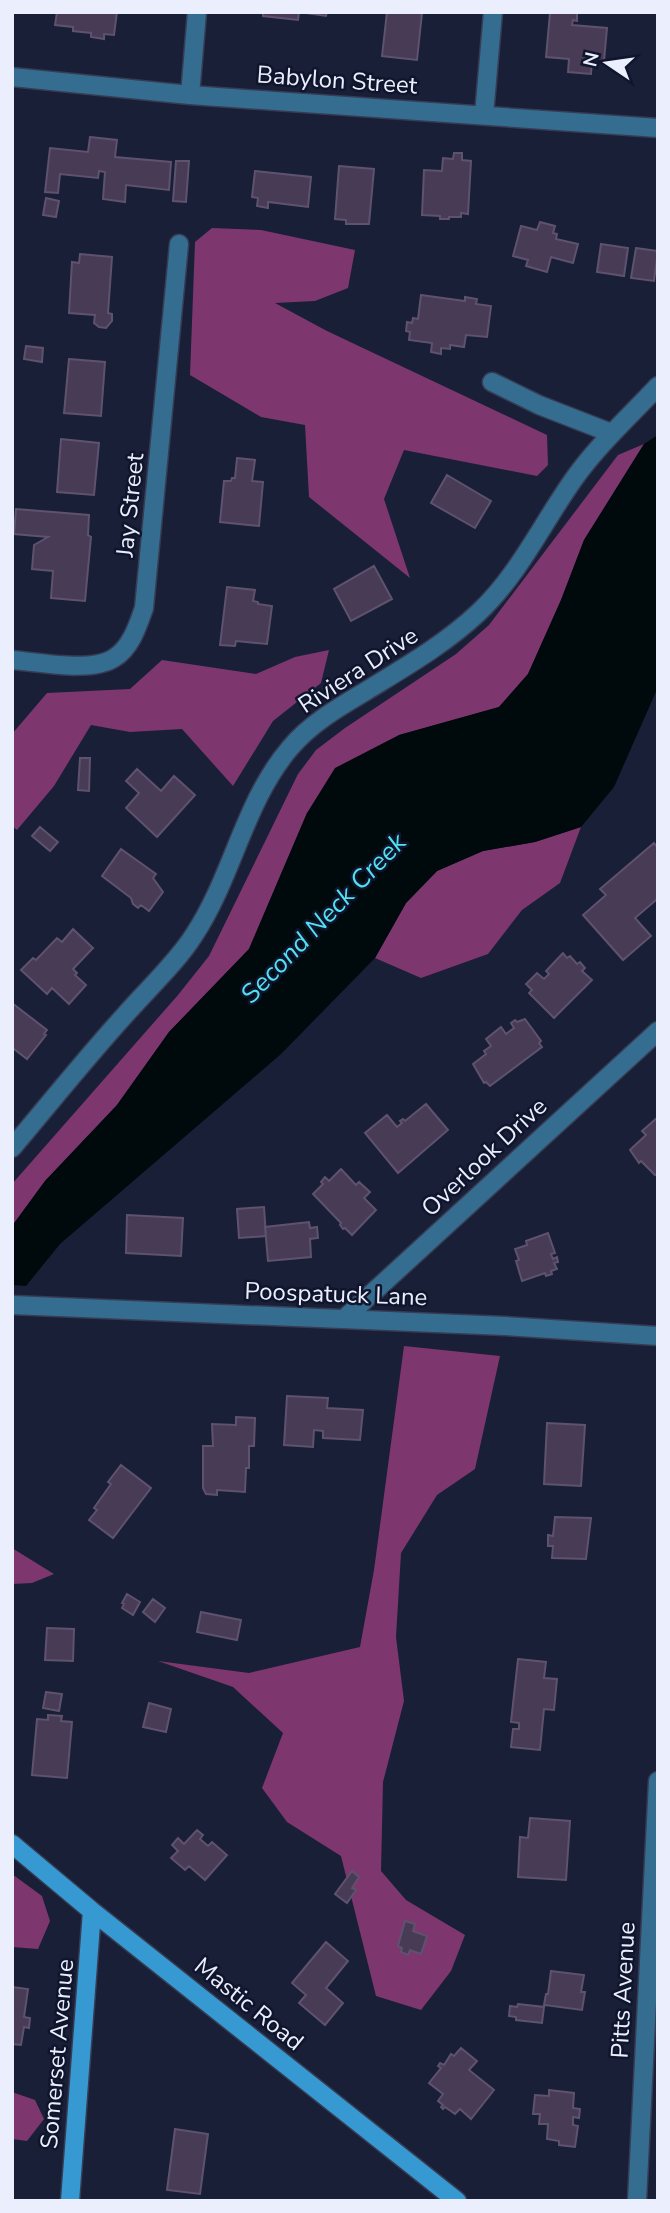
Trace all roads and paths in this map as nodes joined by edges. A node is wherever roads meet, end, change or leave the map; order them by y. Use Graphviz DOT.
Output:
graph roads {
  1 [pos="197,12"];
  2 [pos="493,12"];
  3 [pos="12,77"];
  4 [pos="190,95"];
  5 [pos="484,115"];
  6 [pos="658,128"];
  7 [pos="179,244"];
  8 [pos="492,382"];
  9 [pos="658,386"];
  10 [pos="611,433"];
  11 [pos="12,660"];
  12 [pos="658,1031"];
  13 [pos="12,1148"];
  14 [pos="12,1305"];
  15 [pos="344,1319"];
  16 [pos="658,1336"];
  17 [pos="658,1781"];
  18 [pos="12,1844"];
  19 [pos="92,1911"];
  20 [pos="70,2201"];
  21 [pos="457,2201"];
  22 [pos="637,2201"];
  1 -- 4 [label="street"];
  2 -- 5 [label="street"];
  3 -- 4 [label="street, Babylon Street"];
  4 -- 5 [label="street, Babylon Street"];
  5 -- 6 [label="street, Babylon Street"];
  7 -- 11 [label="street, Jay Street"];
  8 -- 10 [label="street"];
  9 -- 10 [label="street, Riviera Drive"];
  10 -- 13 [label="street, Riviera Drive"];
  12 -- 15 [label="street, Overlook Drive"];
  14 -- 15 [label="street, Poospatuck Lane"];
  15 -- 16 [label="street, Poospatuck Lane"];
  17 -- 22 [label="street, Pitts Avenue"];
  18 -- 19 [label="main road, Mastic Road"];
  19 -- 20 [label="main road, Somerset Avenue"];
  19 -- 21 [label="main road, Mastic Road"];
}
